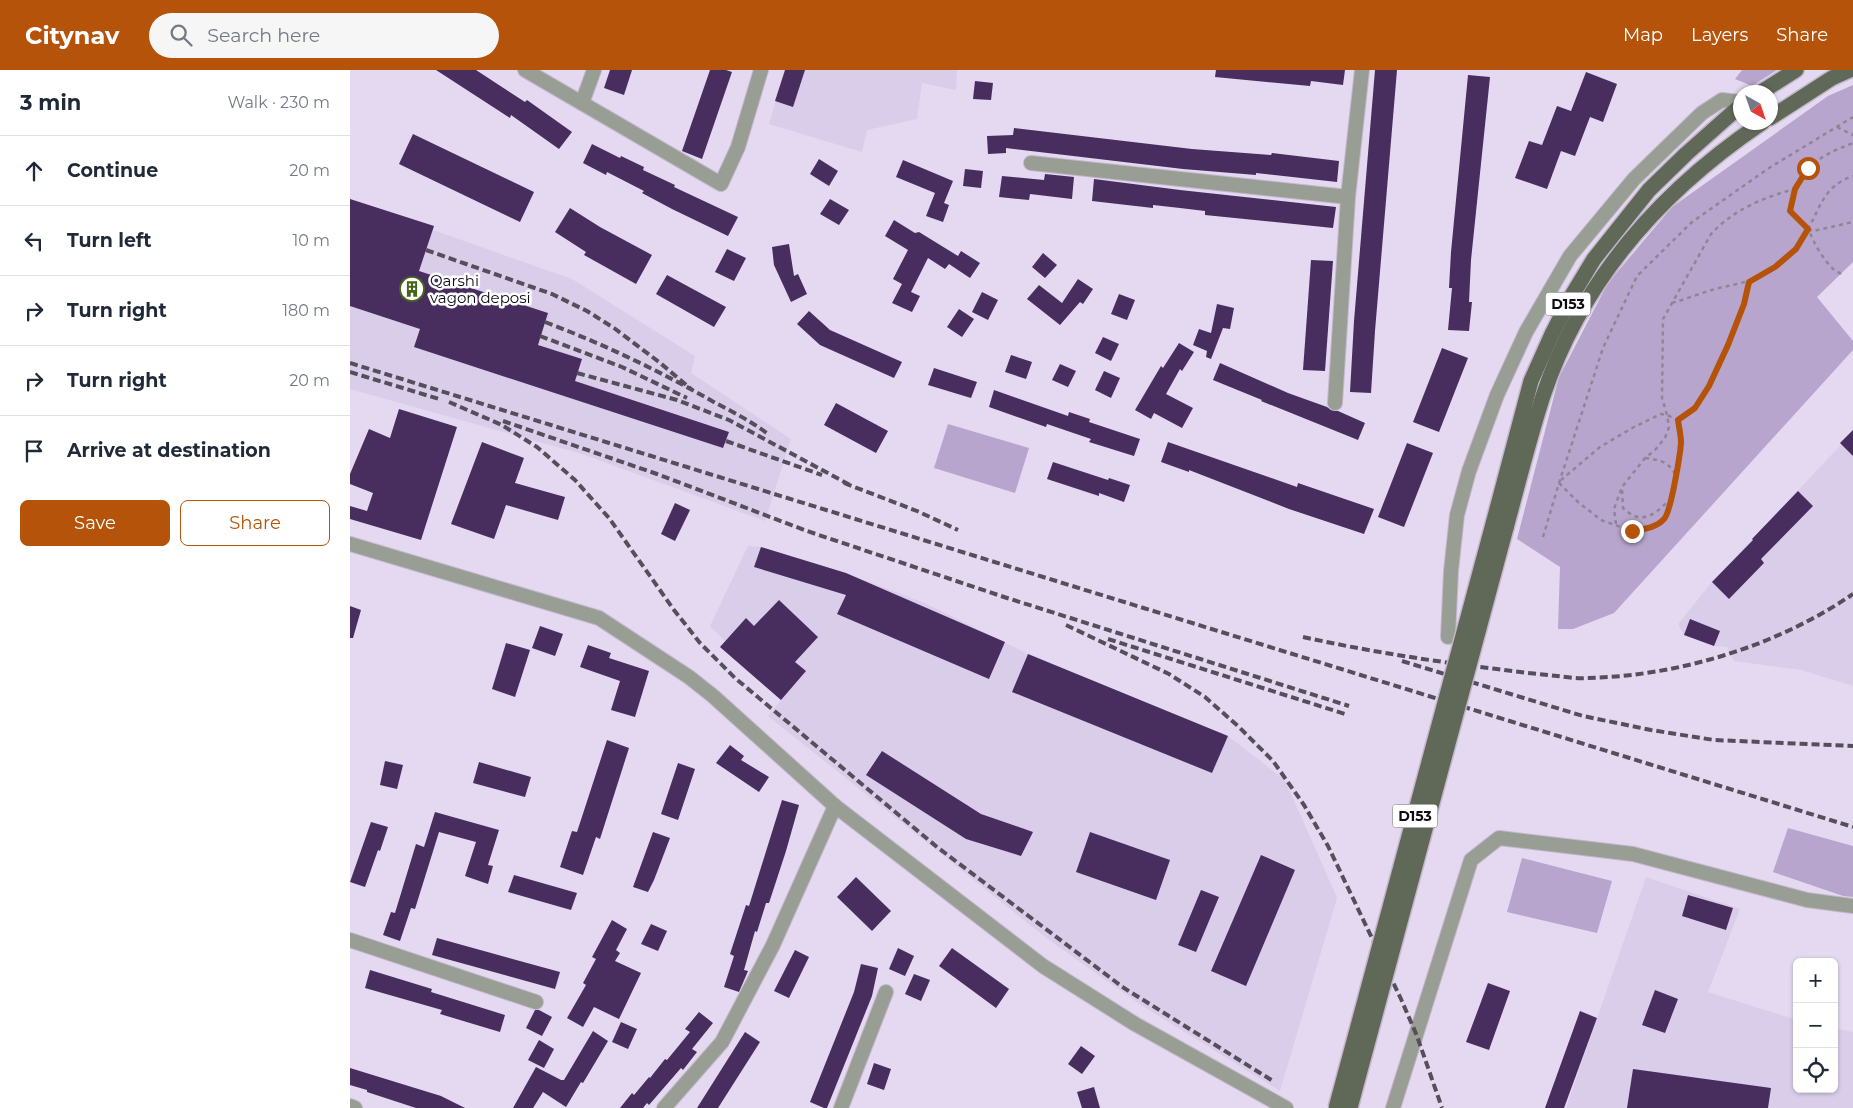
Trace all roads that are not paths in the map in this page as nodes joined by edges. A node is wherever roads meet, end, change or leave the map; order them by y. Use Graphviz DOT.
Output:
graph roads {
  1 [pos="524,70"];
  2 [pos="594,70"];
  3 [pos="761,70"];
  4 [pos="1362,70"];
  5 [pos="1796,70"];
  6 [pos="1850,70"];
  7 [pos="1772,85"];
  8 [pos="1733,101"];
  9 [pos="582,103"];
  10 [pos="1733,112"];
  11 [pos="1778,113"];
  12 [pos="1752,130"];
  13 [pos="1031,163"];
  14 [pos="1348,197"];
  15 [pos="1335,403"];
  16 [pos="1499,526"];
  17 [pos="350,544"];
  18 [pos="1448,638"];
  19 [pos="835,806"];
  20 [pos="1853,906"];
  21 [pos="350,940"];
  22 [pos="886,992"];
  23 [pos="536,1002"];
  24 [pos="350,1106"];
  25 [pos="355,1108"];
  26 [pos="664,1108"];
  27 [pos="841,1108"];
  28 [pos="1286,1108"];
  29 [pos="1336,1108"];
  30 [pos="1350,1108"];
  31 [pos="1393,1108"];
  1 -- 9 [label="street"];
  2 -- 9 [label="street"];
  3 -- 9 [label="street"];
  4 -- 14 [label="street"];
  5 -- 7 [label="main road"];
  6 -- 11 [label="main road"];
  8 -- 18 [label="street"];
  10 -- 16 [label="main road, D153"];
  12 -- 16 [label="main road, D153"];
  13 -- 14 [label="street"];
  14 -- 15 [label="street"];
  16 -- 29 [label="main road, D153, bridge"];
  16 -- 30 [label="main road, D153, bridge"];
  17 -- 19 [label="street"];
  19 -- 26 [label="street"];
  19 -- 28 [label="street"];
  20 -- 31 [label="street"];
  21 -- 23 [label="street"];
  22 -- 27 [label="street"];
  24 -- 25 [label="street"];
}
